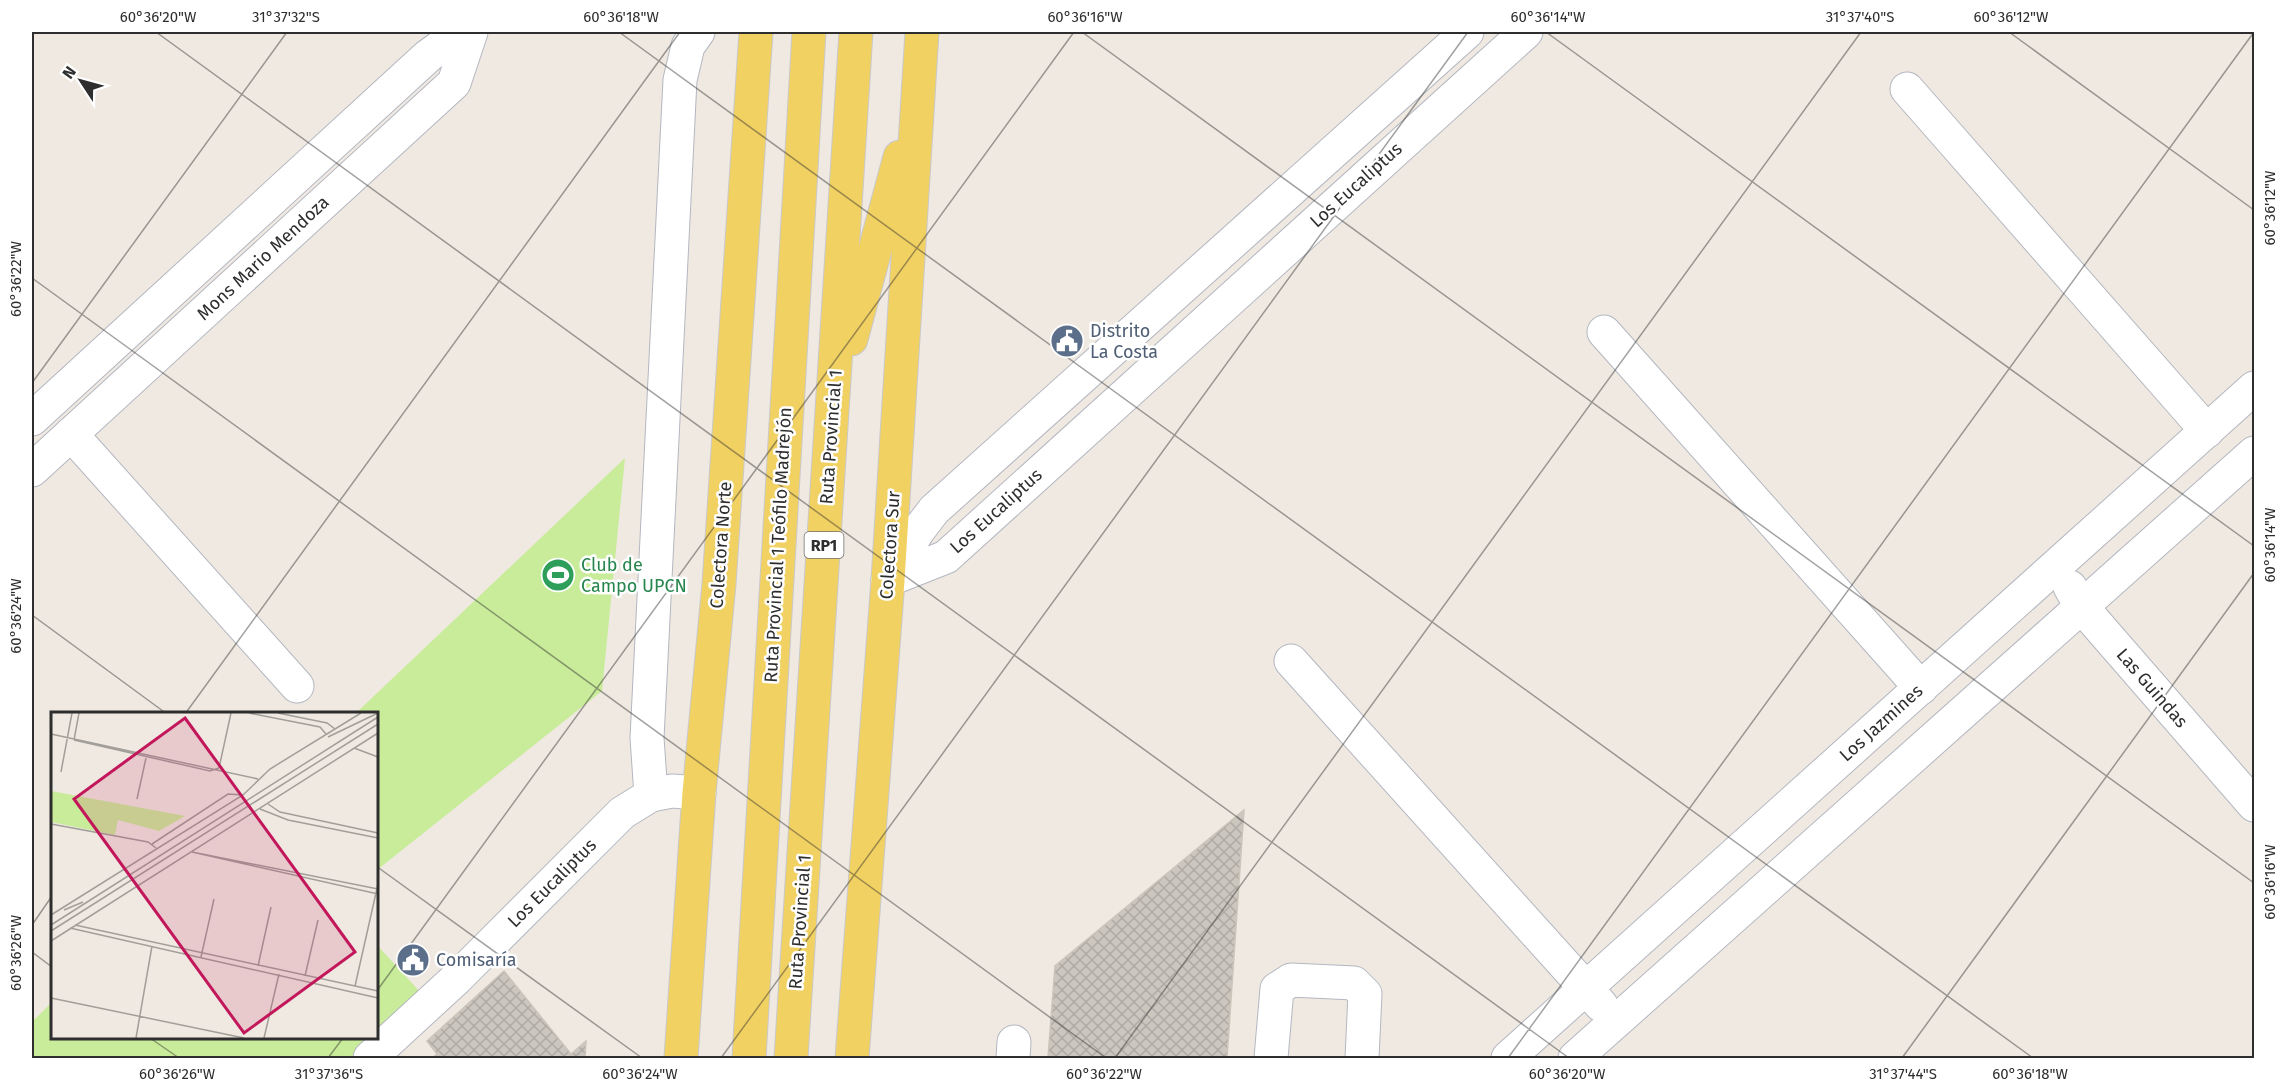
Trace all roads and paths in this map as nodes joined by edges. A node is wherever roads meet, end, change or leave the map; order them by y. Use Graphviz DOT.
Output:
graph roads {
  1 [pos="460,32"];
  2 [pos="471,32"];
  3 [pos="698,32"];
  4 [pos="756,32"];
  5 [pos="809,32"];
  6 [pos="856,32"];
  7 [pos="922,32"];
  8 [pos="1467,32"];
  9 [pos="1526,32"];
  10 [pos="1908,89"];
  11 [pos="918,90"];
  12 [pos="1604,332"];
  13 [pos="2254,388"];
  14 [pos="832,407"];
  15 [pos="32,419"];
  16 [pos="2207,431"];
  17 [pos="72,434"];
  18 [pos="2254,453"];
  19 [pos="32,470"];
  20 [pos="2058,565"];
  21 [pos="888,580"];
  22 [pos="2081,606"];
  23 [pos="1291,661"];
  24 [pos="297,686"];
  25 [pos="1921,688"];
  26 [pos="699,793"];
  27 [pos="651,795"];
  28 [pos="2254,805"];
  29 [pos="1586,988"];
  30 [pos="1616,1022"];
  31 [pos="370,1059"];
  32 [pos="681,1059"];
  33 [pos="749,1059"];
  34 [pos="791,1059"];
  35 [pos="852,1059"];
  36 [pos="1271,1059"];
  37 [pos="1362,1059"];
  38 [pos="1508,1059"];
  39 [pos="1575,1059"];
  1 -- 15 [label="street, Mons Mario Mendoza"];
  2 -- 17 [label="street, Mons Mario Mendoza"];
  3 -- 27 [label="street"];
  4 -- 26 [label="main road, Colectora Norte"];
  5 -- 33 [label="main road, Ruta Provincial 1 Teófilo Madrejón / RP1"];
  6 -- 14 [label="main road, Ruta Provincial 1 / RP1"];
  7 -- 11 [label="main road, Colectora Sur"];
  8 -- 21 [label="street"];
  9 -- 21 [label="street, Los Eucaliptus"];
  10 -- 16 [label="street"];
  11 -- 14 [label="main road"];
  11 -- 21 [label="main road, Colectora Sur"];
  12 -- 25 [label="street"];
  13 -- 16 [label="street, Los Jazmines"];
  14 -- 34 [label="main road, Ruta Provincial 1 / RP1"];
  16 -- 20 [label="street, Los Jazmines"];
  17 -- 19 [label="street, Mons Mario Mendoza"];
  17 -- 24 [label="street"];
  18 -- 22 [label="street"];
  20 -- 22 [label="street, Las Guindas"];
  20 -- 25 [label="street, Los Jazmines"];
  21 -- 35 [label="main road, Colectora Sur"];
  22 -- 28 [label="street, Las Guindas"];
  22 -- 30 [label="street"];
  23 -- 29 [label="street"];
  25 -- 29 [label="street, Los Jazmines"];
  26 -- 27 [label="street, Los Eucaliptus"];
  26 -- 32 [label="main road, Colectora Norte"];
  27 -- 31 [label="street, Los Eucaliptus"];
  29 -- 30 [label="street"];
  29 -- 38 [label="street, Los Jazmines"];
  30 -- 39 [label="street"];
  36 -- 37 [label="street"];
}
